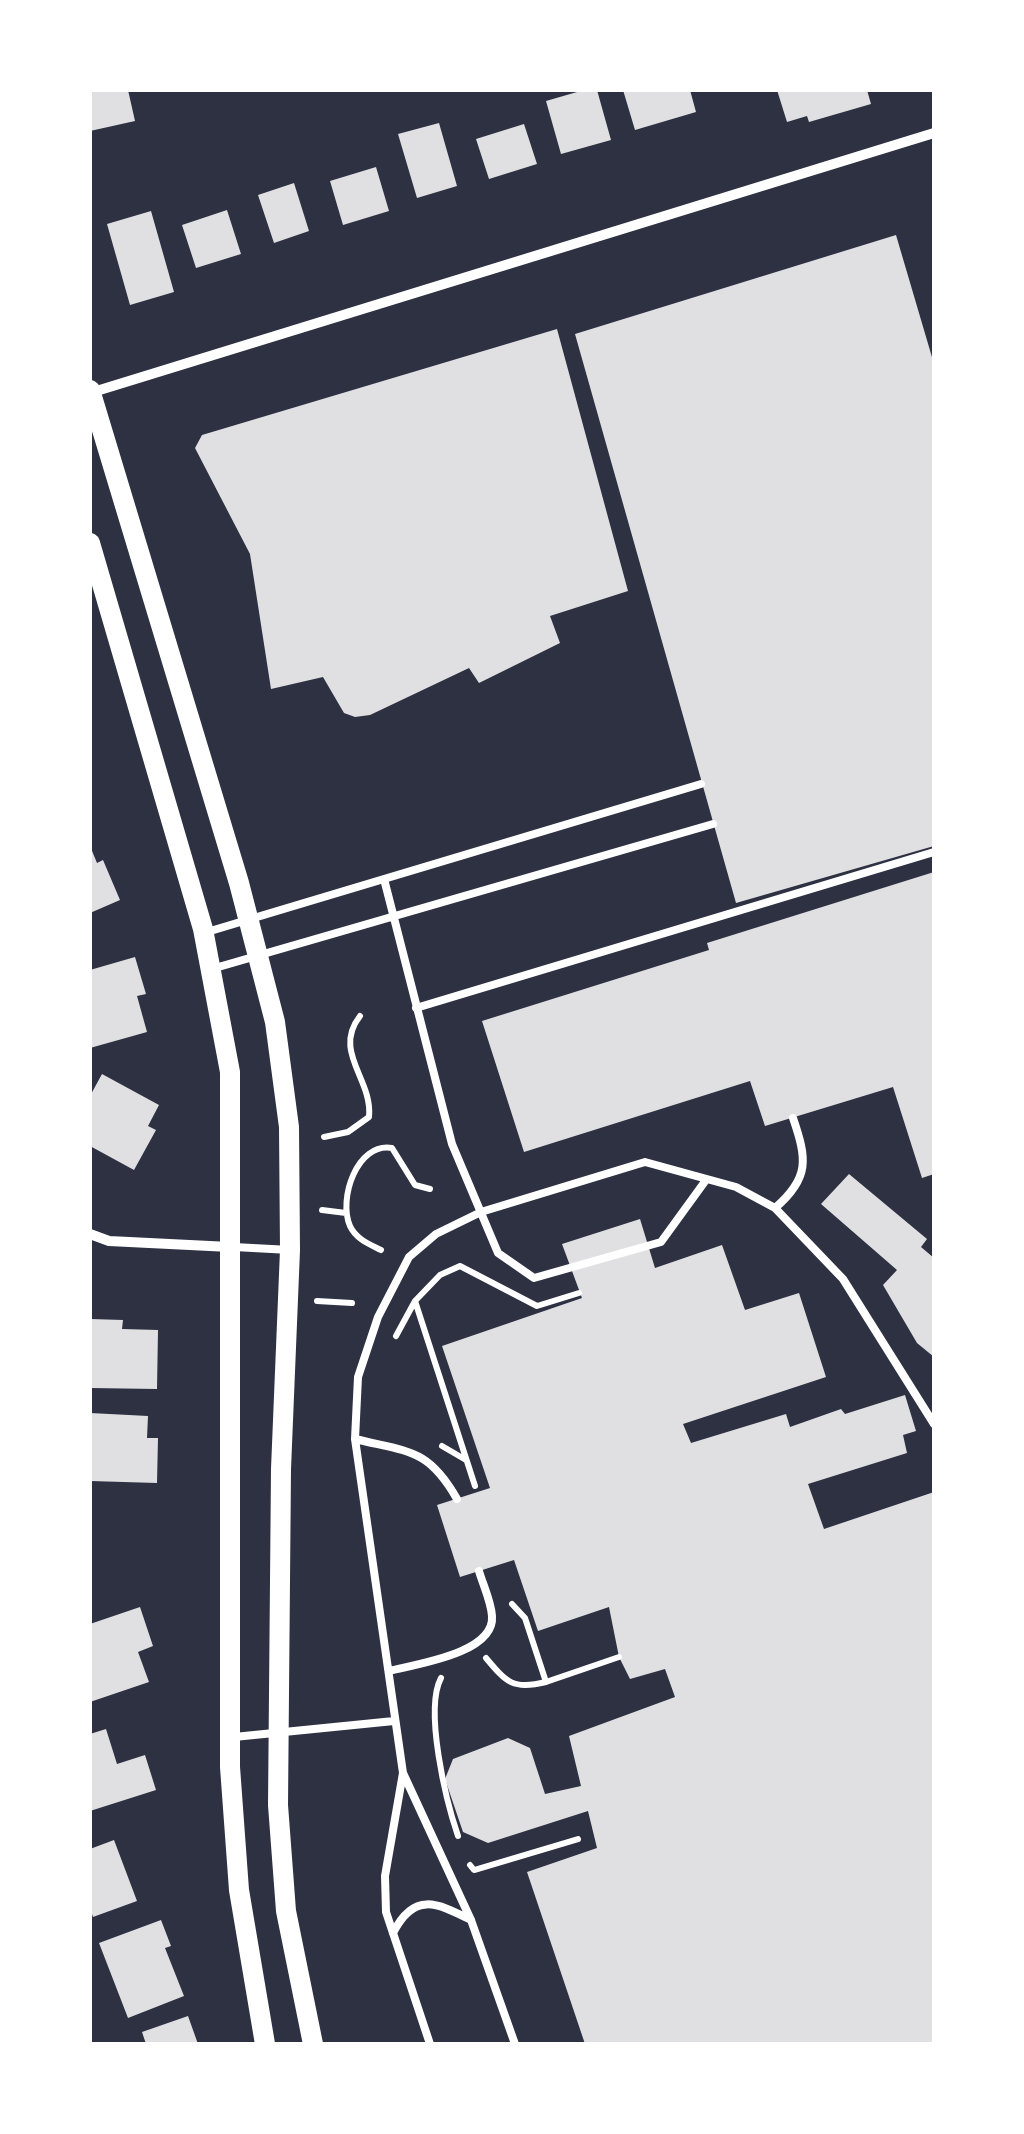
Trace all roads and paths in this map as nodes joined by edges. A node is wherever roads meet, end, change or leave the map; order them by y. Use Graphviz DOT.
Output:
graph roads {
  1 [pos="934,132"];
  2 [pos="90,392"];
  3 [pos="90,544"];
  4 [pos="701,784"];
  5 [pos="713,824"];
  6 [pos="934,852"];
  7 [pos="384,879"];
  8 [pos="393,917"];
  9 [pos="247,920"];
  10 [pos="204,933"];
  11 [pos="257,956"];
  12 [pos="210,969"];
  13 [pos="416,1008"];
  14 [pos="360,1016"];
  15 [pos="794,1118"];
  16 [pos="324,1137"];
  17 [pos="706,1180"];
  18 [pos="430,1189"];
  19 [pos="775,1208"];
  20 [pos="322,1210"];
  21 [pos="480,1212"];
  22 [pos="346,1213"];
  23 [pos="90,1234"];
  24 [pos="231,1247"];
  25 [pos="290,1250"];
  26 [pos="381,1250"];
  27 [pos="580,1293"];
  28 [pos="415,1301"];
  29 [pos="317,1302"];
  30 [pos="352,1303"];
  31 [pos="394,1340"];
  32 [pos="934,1424"];
  33 [pos="355,1439"];
  34 [pos="433,1442"];
  35 [pos="467,1460"];
  36 [pos="477,1492"];
  37 [pos="457,1498"];
  38 [pos="479,1570"];
  39 [pos="507,1590"];
  40 [pos="511,1604"];
  41 [pos="509,1613"];
  42 [pos="493,1649"];
  43 [pos="618,1657"];
  44 [pos="450,1670"];
  45 [pos="389,1671"];
  46 [pos="546,1682"];
  47 [pos="394,1721"];
  48 [pos="278,1734"];
  49 [pos="230,1737"];
  50 [pos="403,1773"];
  51 [pos="578,1839"];
  52 [pos="461,1847"];
  53 [pos="465,1858"];
  54 [pos="472,1920"];
  55 [pos="392,1934"];
  56 [pos="264,2044"];
  57 [pos="312,2044"];
  58 [pos="430,2044"];
  59 [pos="515,2044"];
  1 -- 2 [label="street"];
  2 -- 9 [label="main road"];
  3 -- 10 [label="main road"];
  4 -- 7 [label="lane"];
  5 -- 8 [label="lane"];
  6 -- 13 [label="lane"];
  7 -- 8 [label="lane"];
  7 -- 9 [label="lane"];
  8 -- 11 [label="lane"];
  8 -- 13 [label="lane"];
  9 -- 10 [label="lane"];
  9 -- 11 [label="main road"];
  10 -- 12 [label="main road"];
  11 -- 12 [label="lane"];
  11 -- 25 [label="main road"];
  12 -- 24 [label="main road"];
  13 -- 21 [label="lane"];
  14 -- 16 [label="path"];
  15 -- 19 [label="lane"];
  17 -- 19 [label="lane"];
  17 -- 21 [label="lane"];
  17 -- 21 [label="lane"];
  18 -- 22 [label="path"];
  19 -- 32 [label="lane"];
  20 -- 22 [label="path"];
  21 -- 33 [label="lane"];
  22 -- 26 [label="path"];
  23 -- 24 [label="street"];
  24 -- 25 [label="lane"];
  24 -- 49 [label="main road"];
  25 -- 48 [label="main road"];
  27 -- 28 [label="path"];
  28 -- 31 [label="path"];
  28 -- 35 [label="path"];
  29 -- 30 [label="path"];
  33 -- 37 [label="lane"];
  33 -- 45 [label="lane"];
  34 -- 35 [label="path"];
  35 -- 36 [label="path"];
  38 -- 45 [label="lane"];
  39 -- 40 [label="path"];
  40 -- 41 [label="path"];
  40 -- 46 [label="path"];
  42 -- 46 [label="path"];
  43 -- 46 [label="path"];
  44 -- 52 [label="path"];
  45 -- 47 [label="lane"];
  47 -- 48 [label="lane"];
  47 -- 50 [label="lane"];
  48 -- 49 [label="lane"];
  48 -- 57 [label="main road"];
  49 -- 56 [label="main road"];
  50 -- 54 [label="lane"];
  50 -- 55 [label="lane"];
  51 -- 53 [label="path"];
  54 -- 55 [label="lane"];
  54 -- 59 [label="lane"];
  55 -- 58 [label="lane"];
}
